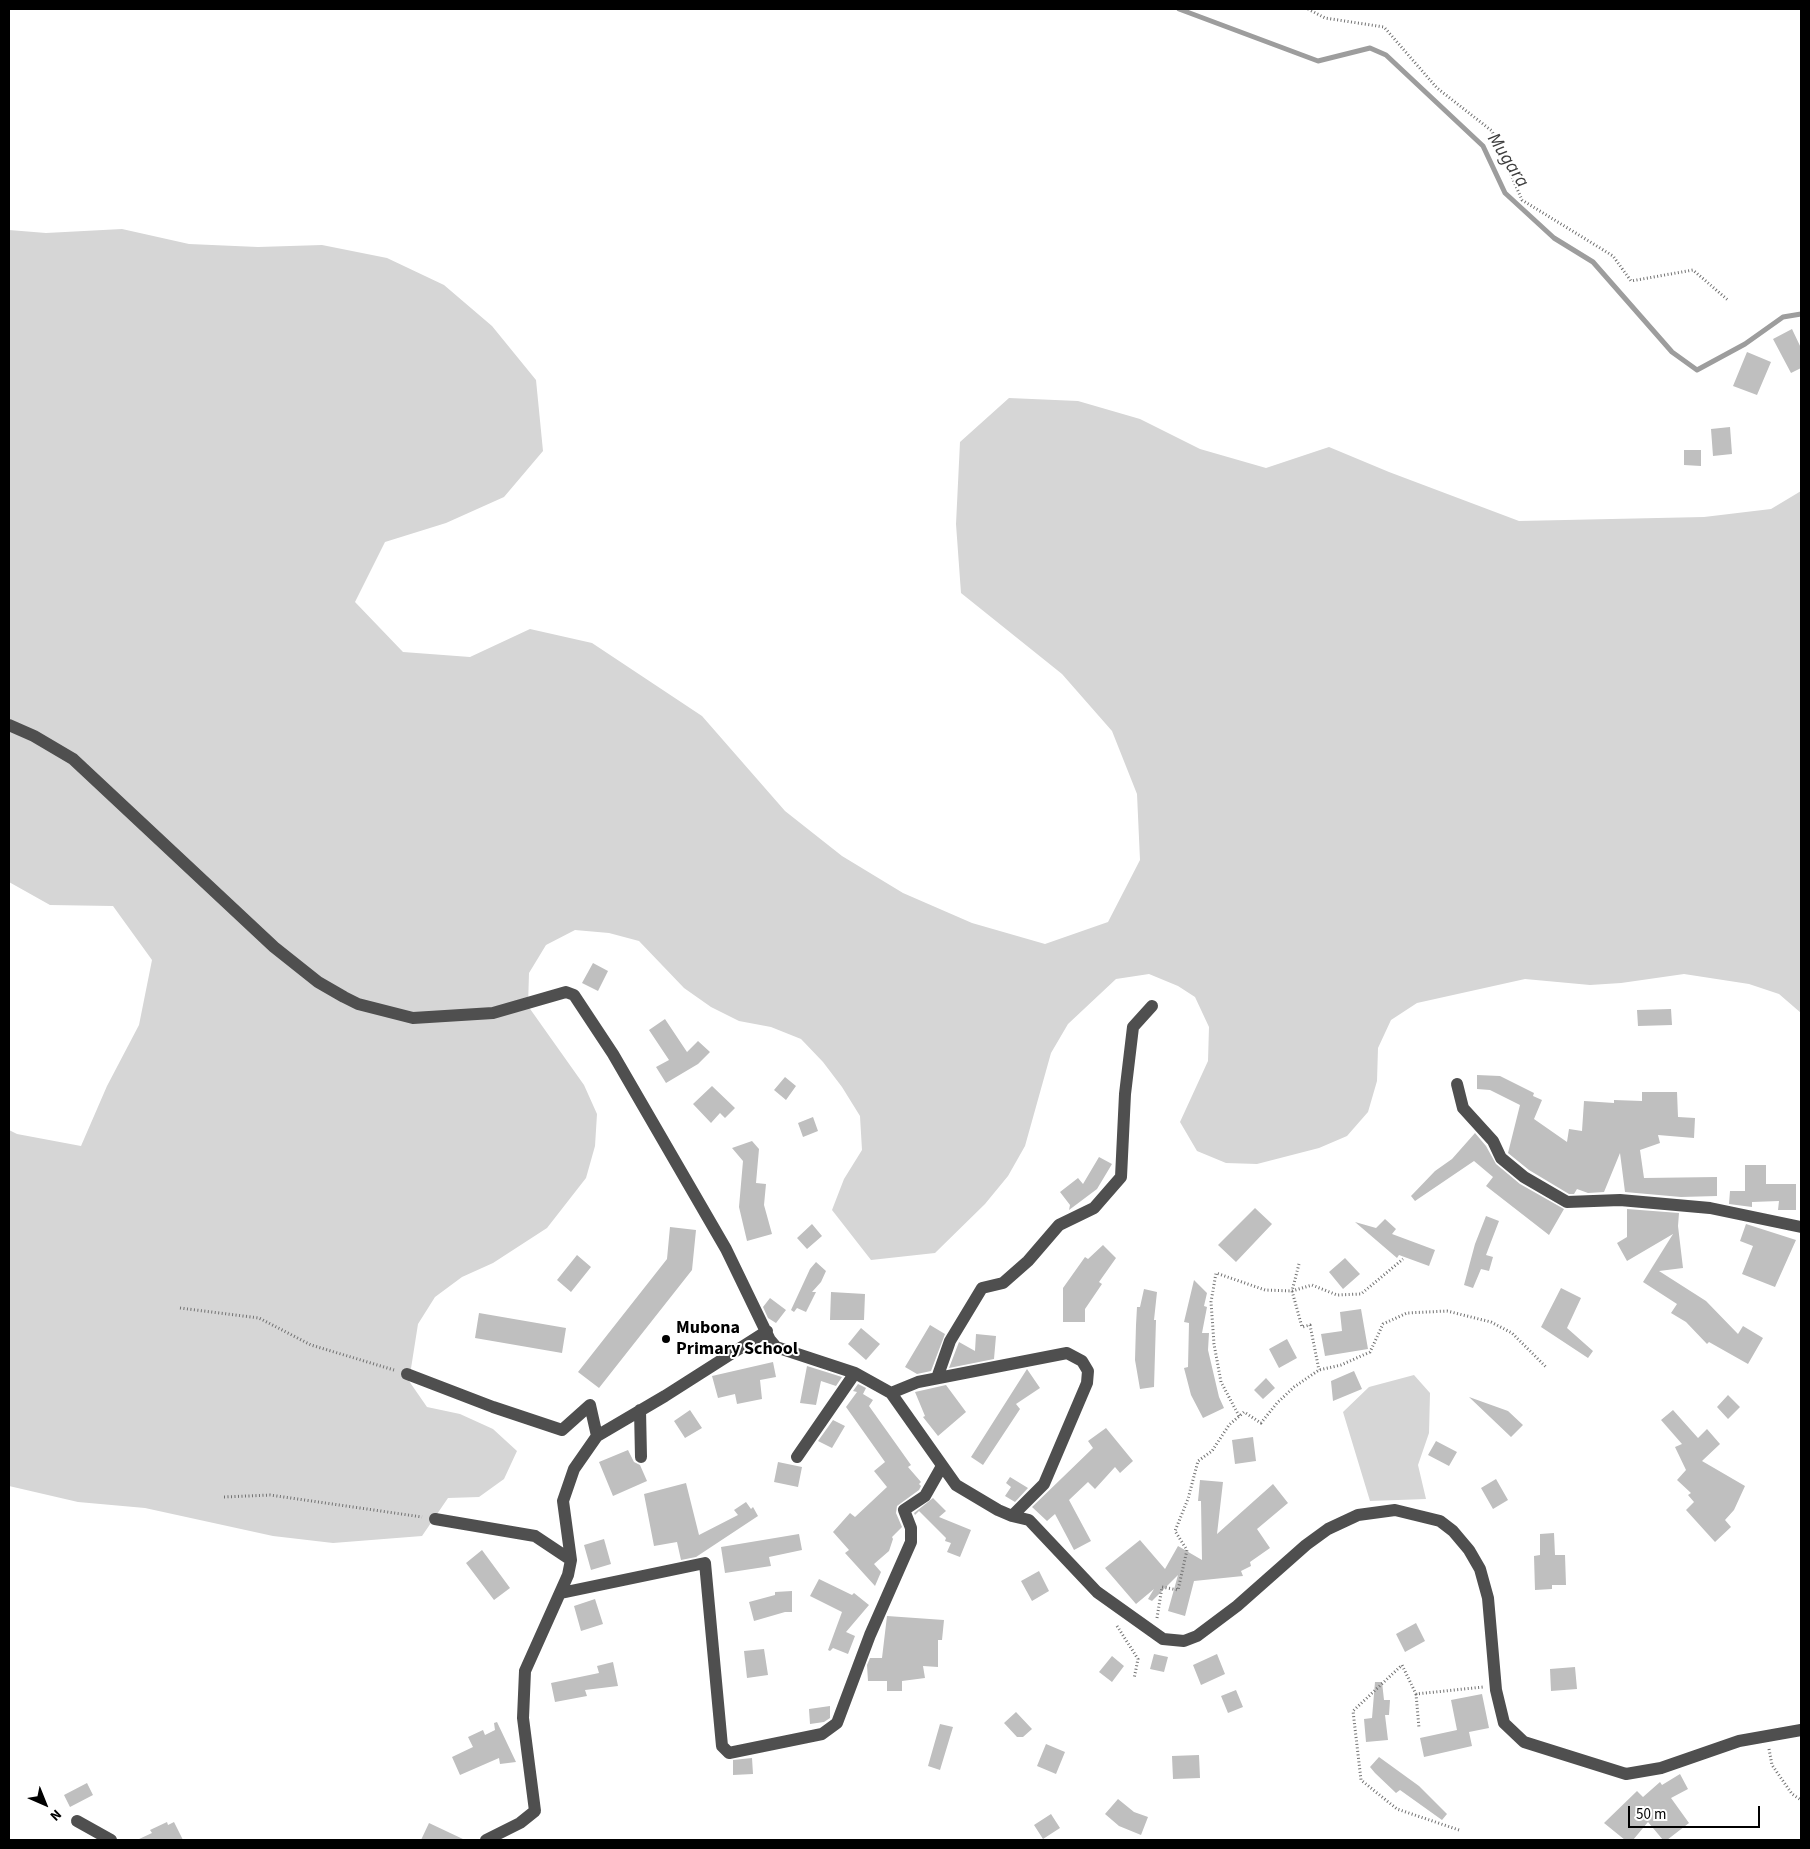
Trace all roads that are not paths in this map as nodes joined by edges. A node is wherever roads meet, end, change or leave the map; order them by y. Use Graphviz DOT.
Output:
graph roads {
  1 [pos="9,725"];
  2 [pos="1152,1006"];
  3 [pos="1457,1084"];
  4 [pos="1801,1227"];
  5 [pos="767,1331"];
  6 [pos="855,1373"];
  7 [pos="407,1374"];
  8 [pos="936,1378"];
  9 [pos="891,1393"];
  10 [pos="640,1410"];
  11 [pos="597,1436"];
  12 [pos="641,1457"];
  13 [pos="798,1457"];
  14 [pos="942,1466"];
  15 [pos="1012,1516"];
  16 [pos="435,1519"];
  17 [pos="571,1560"];
  18 [pos="561,1593"];
  19 [pos="1801,1730"];
  20 [pos="77,1821"];
  21 [pos="111,1840"];
  22 [pos="486,1840"];
  1 -- 5 [label="street"];
  2 -- 8 [label="street"];
  3 -- 4 [label="street"];
  5 -- 6 [label="street"];
  5 -- 10 [label="street"];
  6 -- 9 [label="street"];
  6 -- 13 [label="street"];
  7 -- 11 [label="street"];
  8 -- 9 [label="street"];
  8 -- 15 [label="street"];
  9 -- 14 [label="street"];
  10 -- 11 [label="street"];
  10 -- 12 [label="street"];
  11 -- 17 [label="street"];
  14 -- 15 [label="street"];
  14 -- 18 [label="street"];
  15 -- 19 [label="street"];
  16 -- 17 [label="street"];
  17 -- 18 [label="street"];
  18 -- 22 [label="street"];
  20 -- 21 [label="street"];
}
